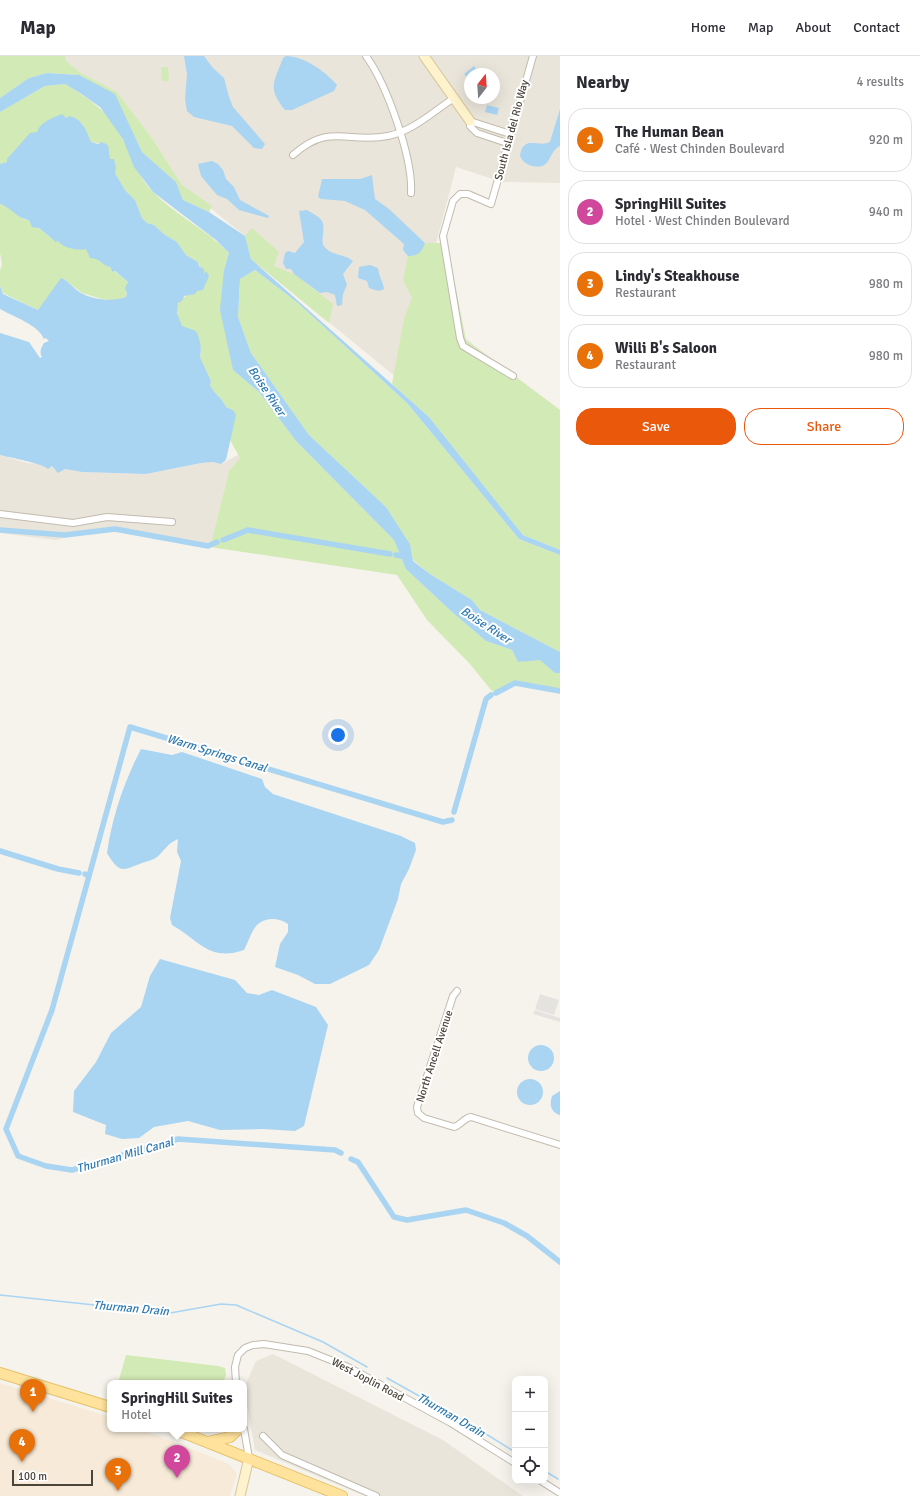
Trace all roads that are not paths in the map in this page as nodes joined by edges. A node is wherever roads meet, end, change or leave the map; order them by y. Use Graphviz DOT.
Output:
graph roads {
  1 [pos="366,56"];
  2 [pos="424,56"];
  3 [pos="533,56"];
  4 [pos="454,98"];
  5 [pos="470,121"];
  6 [pos="400,132"];
  7 [pos="510,134"];
  8 [pos="508,143"];
  9 [pos="293,155"];
  10 [pos="411,193"];
  11 [pos="513,376"];
  12 [pos="0,514"];
  13 [pos="172,522"];
  14 [pos="457,991"];
  15 [pos="560,1145"];
  16 [pos="0,1373"];
  17 [pos="236,1380"];
  18 [pos="107,1406"];
  19 [pos="182,1432"];
  20 [pos="235,1432"];
  21 [pos="245,1432"];
  22 [pos="263,1436"];
  23 [pos="208,1442"];
  24 [pos="249,1458"];
  25 [pos="512,1461"];
  26 [pos="546,1484"];
  27 [pos="559,1491"];
  28 [pos="240,1496"];
  29 [pos="342,1496"];
  30 [pos="376,1496"];
  1 -- 6 [label="street"];
  2 -- 4 [label="street"];
  3 -- 7 [label="street, South Isla del Rio Way"];
  4 -- 5 [label="street"];
  4 -- 6 [label="street"];
  5 -- 7 [label="street"];
  5 -- 8 [label="street"];
  6 -- 9 [label="street"];
  6 -- 10 [label="street"];
  7 -- 8 [label="street, South Isla del Rio Way"];
  8 -- 11 [label="street, South Isla del Rio Way"];
  12 -- 13 [label="street"];
  14 -- 15 [label="street, North Ancell Avenue"];
  16 -- 18 [label="main road"];
  17 -- 25 [label="street, West Joplin Road"];
  19 -- 23 [label="main road"];
  20 -- 23 [label="main road"];
  21 -- 24 [label="street"];
  22 -- 30 [label="street"];
  23 -- 24 [label="main road"];
  24 -- 28 [label="street"];
  24 -- 29 [label="main road"];
  26 -- 27 [label="street"];
}
